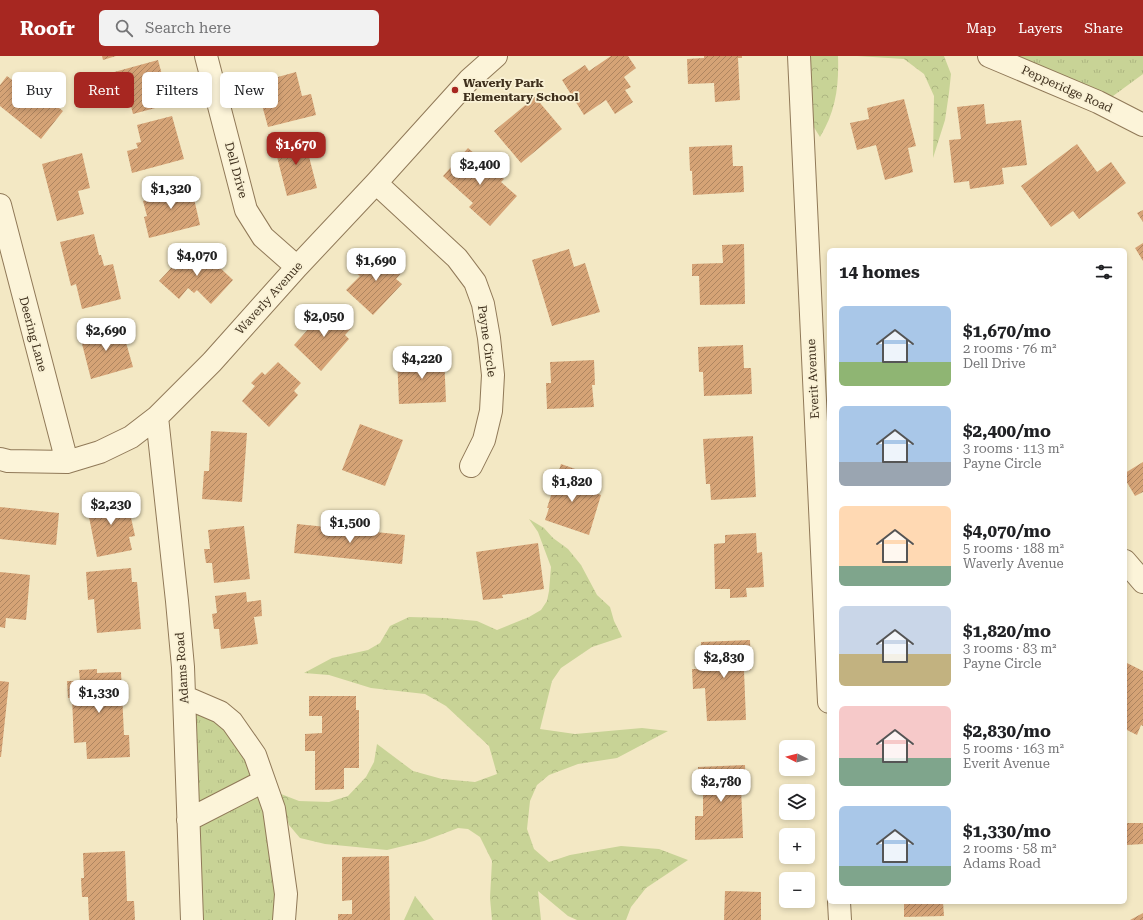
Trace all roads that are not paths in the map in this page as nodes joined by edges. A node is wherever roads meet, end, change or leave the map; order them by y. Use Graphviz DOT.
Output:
graph roads {
  1 [pos="206,56"];
  2 [pos="799,56"];
  3 [pos="989,56"];
  4 [pos="490,58"];
  5 [pos="1143,125"];
  6 [pos="376,183"];
  7 [pos="0,205"];
  8 [pos="297,267"];
  9 [pos="822,400"];
  10 [pos="157,417"];
  11 [pos="0,459"];
  12 [pos="67,462"];
  13 [pos="471,466"];
  14 [pos="1127,563"];
  15 [pos="1143,582"];
  16 [pos="827,616"];
  17 [pos="185,697"];
  18 [pos="264,781"];
  19 [pos="188,820"];
  20 [pos="839,904"];
  21 [pos="192,920"];
  22 [pos="284,920"];
  23 [pos="840,920"];
  1 -- 8 [label="street, Dell Drive"];
  2 -- 9 [label="street, Everit Avenue"];
  3 -- 5 [label="street, Pepperidge Road"];
  4 -- 6 [label="street, Waverly Avenue"];
  6 -- 8 [label="street, Waverly Avenue"];
  6 -- 13 [label="street, Payne Circle"];
  7 -- 12 [label="street, Deering Lane"];
  8 -- 10 [label="street, Waverly Avenue"];
  9 -- 16 [label="street, Everit Avenue"];
  10 -- 12 [label="street, Waverly Avenue"];
  10 -- 17 [label="street, Adams Road"];
  11 -- 12 [label="street, Waverly Avenue"];
  14 -- 15 [label="street"];
  17 -- 18 [label="street"];
  17 -- 19 [label="street, Adams Road"];
  18 -- 19 [label="street"];
  18 -- 22 [label="street"];
  19 -- 21 [label="street, Adams Road"];
  20 -- 23 [label="street"];
}
